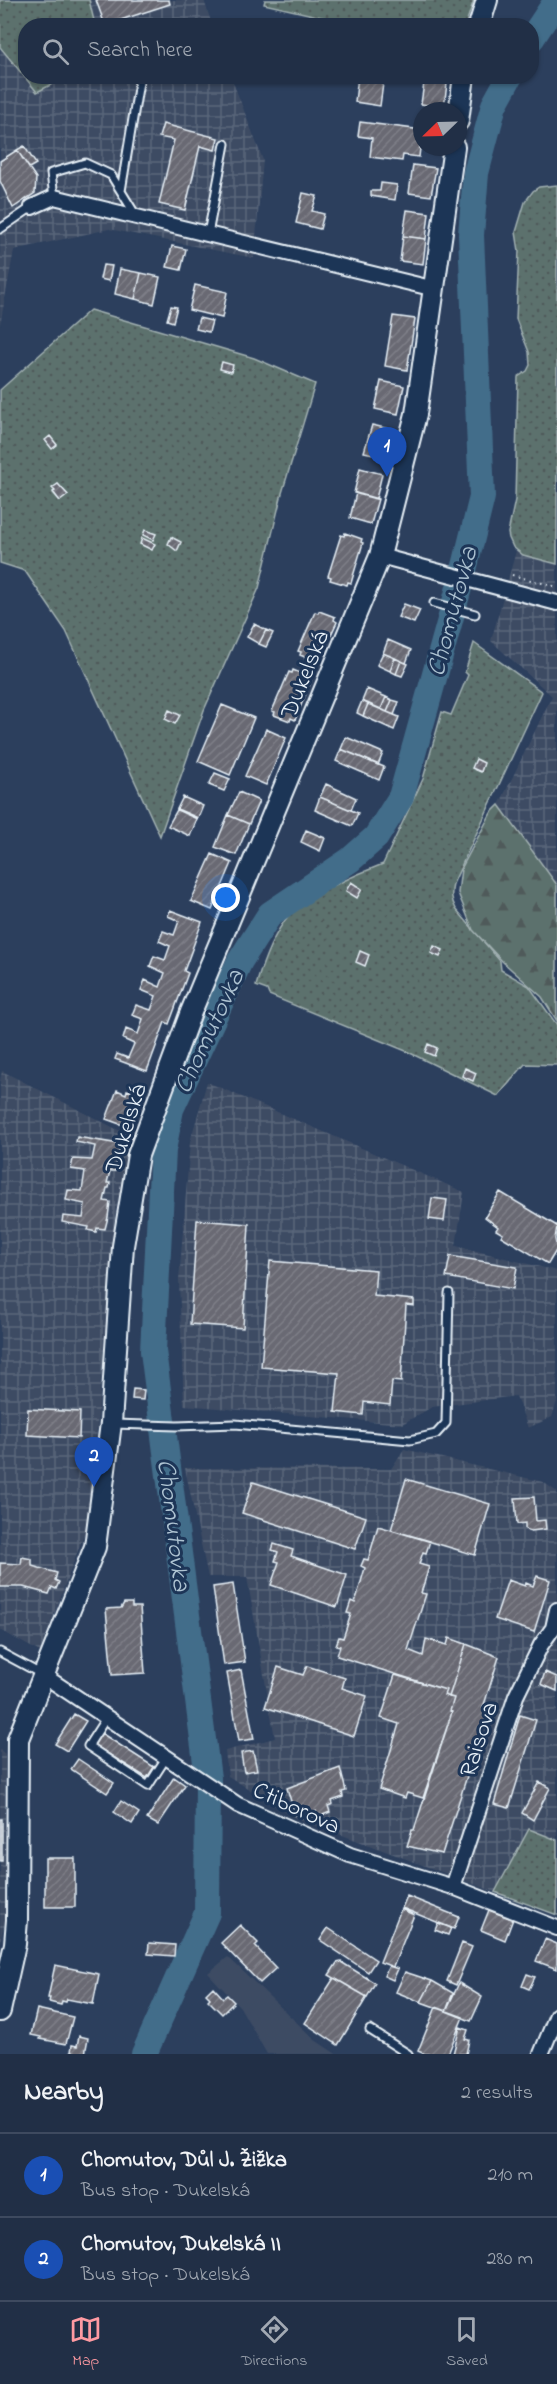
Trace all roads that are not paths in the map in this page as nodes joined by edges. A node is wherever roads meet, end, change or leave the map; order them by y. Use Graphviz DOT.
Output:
graph roads {
  1 [pos="487,0"];
  2 [pos="481,18"];
  3 [pos="139,84"];
  4 [pos="463,84"];
  5 [pos="461,102"];
  6 [pos="225,144"];
  7 [pos="453,156"];
  8 [pos="120,191"];
  9 [pos="54,197"];
  10 [pos="32,207"];
  11 [pos="137,217"];
  12 [pos="0,229"];
  13 [pos="208,234"];
  14 [pos="435,289"];
  15 [pos="380,556"];
  16 [pos="434,603"];
  17 [pos="557,603"];
  18 [pos="475,614"];
  19 [pos="449,1293"];
  20 [pos="111,1424"];
  21 [pos="557,1610"];
  22 [pos="555,1630"];
  23 [pos="0,1652"];
  24 [pos="44,1675"];
  25 [pos="106,1718"];
  26 [pos="165,1758"];
  27 [pos="453,1887"];
  28 [pos="557,1928"];
  29 [pos="0,2011"];
  30 [pos="557,2015"];
  31 [pos="370,2030"];
  32 [pos="408,2054"];
  33 [pos="541,2054"];
  1 -- 2 [label="street"];
  3 -- 8 [label="lane"];
  4 -- 5 [label="street"];
  6 -- 13 [label="lane"];
  7 -- 14 [label="street, Dukelská"];
  8 -- 9 [label="lane"];
  8 -- 11 [label="lane"];
  9 -- 10 [label="street"];
  9 -- 11 [label="street"];
  10 -- 12 [label="lane"];
  11 -- 13 [label="street"];
  13 -- 14 [label="street"];
  14 -- 15 [label="street, Dukelská"];
  15 -- 17 [label="street"];
  15 -- 20 [label="street, Dukelská"];
  16 -- 18 [label="lane"];
  19 -- 20 [label="lane"];
  20 -- 24 [label="street, Dukelská"];
  21 -- 22 [label="street, Raisova"];
  22 -- 27 [label="street, Raisova"];
  23 -- 24 [label="lane"];
  24 -- 25 [label="street, Ctiborova"];
  24 -- 29 [label="street, Dukelská"];
  25 -- 26 [label="street, Ctiborova"];
  25 -- 26 [label="lane"];
  26 -- 27 [label="street, Ctiborova"];
  27 -- 28 [label="street, Ctiborova"];
  30 -- 33 [label="street"];
  31 -- 32 [label="lane"];
}
